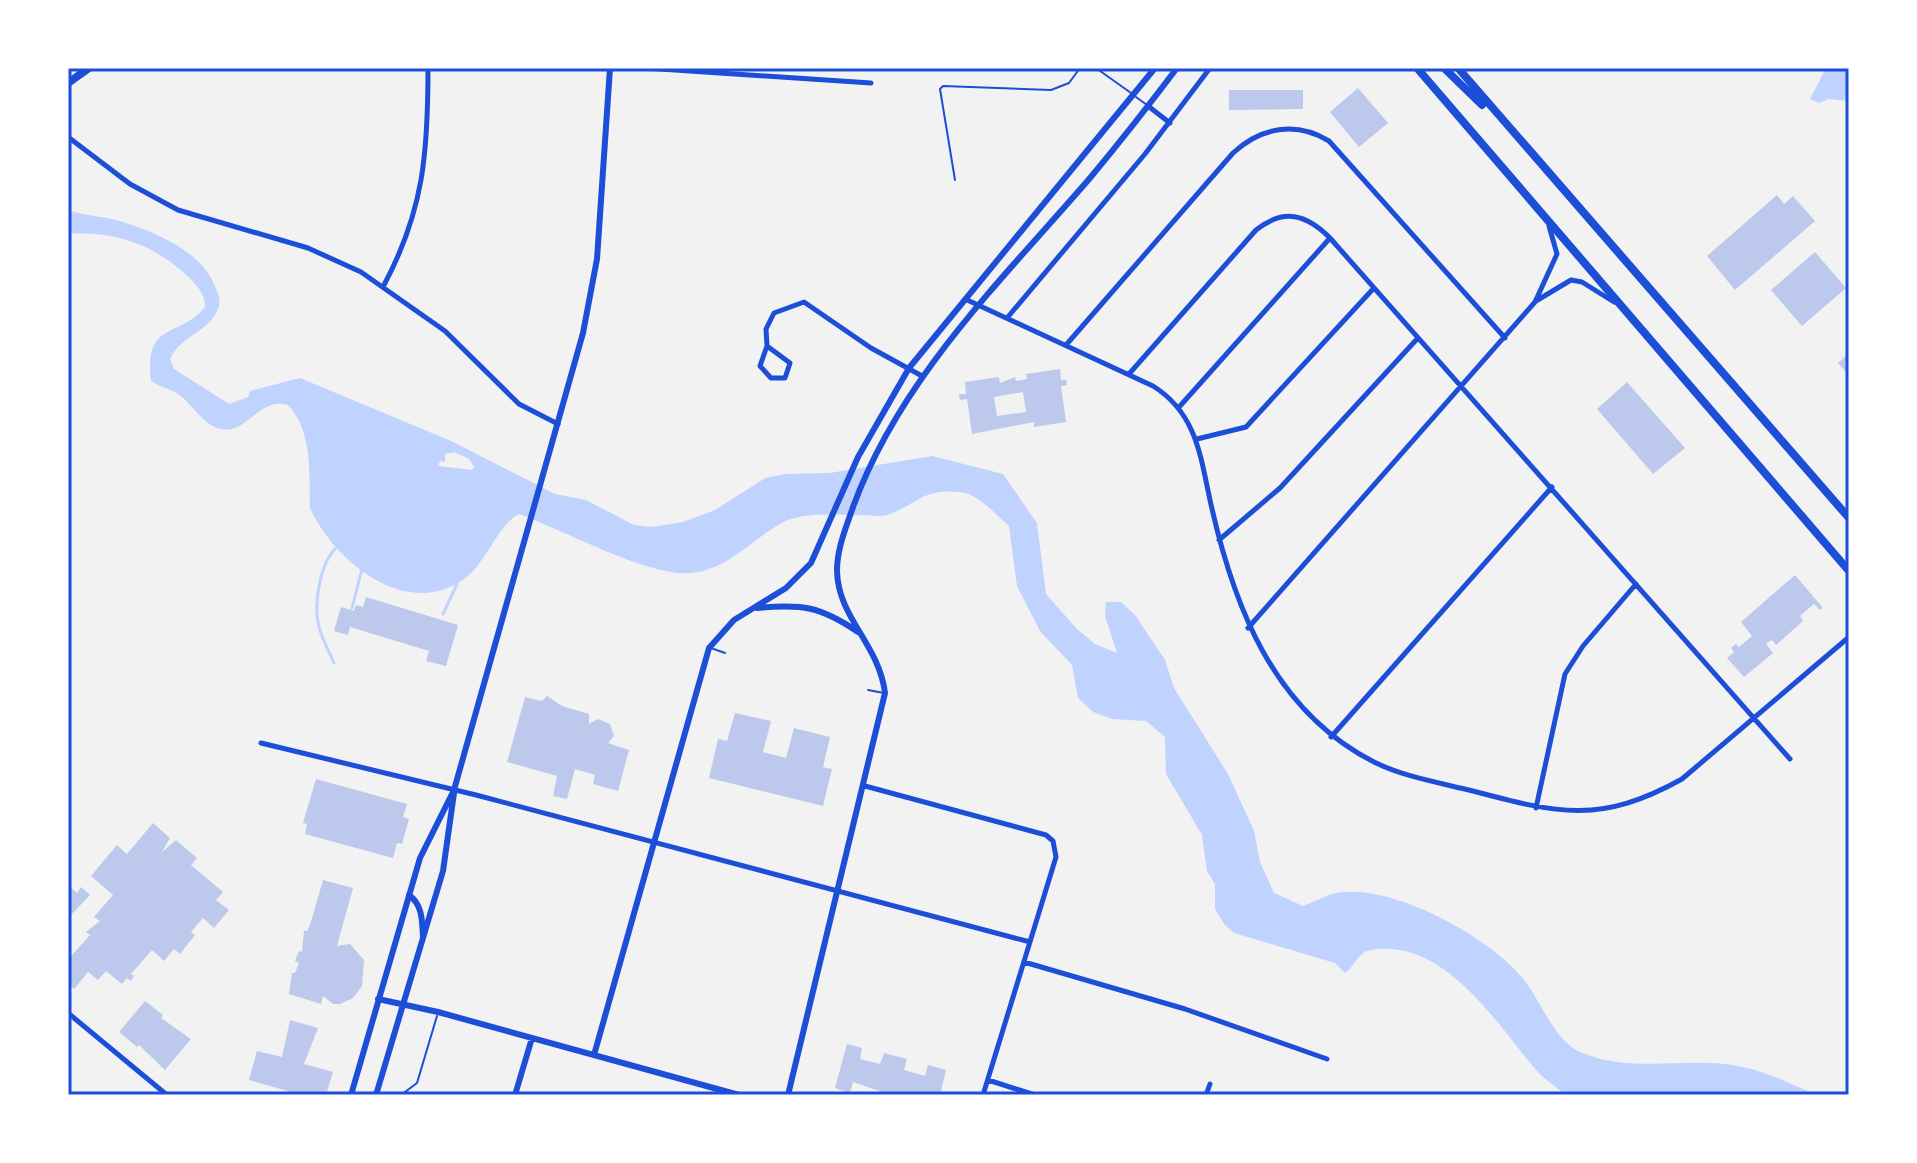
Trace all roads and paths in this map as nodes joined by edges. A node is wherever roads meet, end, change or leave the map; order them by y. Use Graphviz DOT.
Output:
graph roads {
  1 [pos="89,68"];
  2 [pos="428,68"];
  3 [pos="610,68"];
  4 [pos="645,68"];
  5 [pos="1080,68"];
  6 [pos="1096,68"];
  7 [pos="1155,68"];
  8 [pos="1177,68"];
  9 [pos="1210,68"];
  10 [pos="1417,68"];
  11 [pos="1444,68"];
  12 [pos="1458,68"];
  13 [pos="68,83"];
  14 [pos="871,83"];
  15 [pos="1134,95"];
  16 [pos="1148,106"];
  17 [pos="1170,123"];
  18 [pos="1514,136"];
  19 [pos="68,137"];
  20 [pos="955,180"];
  21 [pos="1548,221"];
  22 [pos="1330,238"];
  23 [pos="384,285"];
  24 [pos="1373,289"];
  25 [pos="963,298"];
  26 [pos="1535,302"];
  27 [pos="978,307"];
  28 [pos="1622,307"];
  29 [pos="1007,318"];
  30 [pos="1505,338"];
  31 [pos="1417,339"];
  32 [pos="1066,345"];
  33 [pos="767,346"];
  34 [pos="909,368"];
  35 [pos="1129,374"];
  36 [pos="922,376"];
  37 [pos="1462,387"];
  38 [pos="1180,406"];
  39 [pos="558,424"];
  40 [pos="1197,439"];
  41 [pos="1552,487"];
  42 [pos="1849,518"];
  43 [pos="1219,540"];
  44 [pos="1849,571"];
  45 [pos="1636,584"];
  46 [pos="755,608"];
  47 [pos="1248,628"];
  48 [pos="861,634"];
  49 [pos="1849,637"];
  50 [pos="709,648"];
  51 [pos="725,653"];
  52 [pos="868,690"];
  53 [pos="885,693"];
  54 [pos="1753,720"];
  55 [pos="1331,737"];
  56 [pos="261,743"];
  57 [pos="1790,759"];
  58 [pos="865,786"];
  59 [pos="454,790"];
  60 [pos="1536,808"];
  61 [pos="653,843"];
  62 [pos="839,892"];
  63 [pos="409,895"];
  64 [pos="1030,942"];
  65 [pos="423,945"];
  66 [pos="1024,962"];
  67 [pos="378,999"];
  68 [pos="404,1007"];
  69 [pos="438,1012"];
  70 [pos="69,1017"];
  71 [pos="532,1038"];
  72 [pos="594,1055"];
  73 [pos="1327,1059"];
  74 [pos="988,1080"];
  75 [pos="1210,1084"];
  76 [pos="351,1094"];
  77 [pos="167,1095"];
  78 [pos="366,1095"];
  79 [pos="376,1095"];
  80 [pos="401,1095"];
  81 [pos="515,1095"];
  82 [pos="739,1095"];
  83 [pos="788,1095"];
  84 [pos="983,1095"];
  85 [pos="1035,1095"];
  86 [pos="1206,1095"];
  1 -- 13 [label="highway"];
  2 -- 23 [label="street"];
  3 -- 39 [label="street"];
  4 -- 14 [label="street"];
  5 -- 20 [label="lane"];
  6 -- 15 [label="lane"];
  7 -- 15 [label="street"];
  8 -- 16 [label="street"];
  9 -- 17 [label="street"];
  10 -- 21 [label="highway"];
  11 -- 18 [label="highway"];
  12 -- 18 [label="highway"];
  15 -- 16 [label="lane"];
  15 -- 25 [label="street"];
  16 -- 17 [label="street"];
  16 -- 27 [label="street"];
  17 -- 29 [label="street"];
  18 -- 42 [label="highway"];
  19 -- 23 [label="street"];
  21 -- 26 [label="street"];
  21 -- 28 [label="highway"];
  22 -- 24 [label="street"];
  22 -- 35 [label="street"];
  22 -- 38 [label="street"];
  23 -- 39 [label="street"];
  24 -- 31 [label="street"];
  24 -- 40 [label="street"];
  25 -- 27 [label="street"];
  25 -- 34 [label="street"];
  26 -- 28 [label="street"];
  26 -- 30 [label="street"];
  27 -- 29 [label="street"];
  27 -- 36 [label="street"];
  28 -- 44 [label="highway"];
  29 -- 32 [label="street"];
  30 -- 32 [label="street"];
  30 -- 37 [label="street"];
  31 -- 37 [label="street"];
  31 -- 43 [label="street"];
  32 -- 35 [label="street"];
  33 -- 33 [label="street"];
  33 -- 34 [label="street"];
  34 -- 36 [label="street"];
  34 -- 46 [label="street"];
  35 -- 38 [label="street"];
  36 -- 48 [label="street"];
  37 -- 41 [label="street"];
  37 -- 47 [label="street"];
  38 -- 40 [label="street"];
  39 -- 59 [label="street"];
  40 -- 43 [label="street"];
  41 -- 45 [label="street"];
  41 -- 55 [label="street"];
  43 -- 47 [label="street"];
  45 -- 54 [label="street"];
  45 -- 60 [label="street"];
  46 -- 48 [label="street"];
  46 -- 50 [label="street"];
  47 -- 55 [label="street"];
  48 -- 53 [label="street"];
  49 -- 54 [label="street"];
  50 -- 51 [label="lane"];
  50 -- 61 [label="street"];
  52 -- 53 [label="lane"];
  53 -- 58 [label="street"];
  54 -- 57 [label="street"];
  54 -- 60 [label="street"];
  55 -- 60 [label="street"];
  56 -- 59 [label="street"];
  58 -- 62 [label="street"];
  58 -- 64 [label="street"];
  59 -- 61 [label="street"];
  59 -- 63 [label="street"];
  59 -- 65 [label="street"];
  61 -- 62 [label="street"];
  61 -- 72 [label="street"];
  62 -- 64 [label="street"];
  62 -- 83 [label="street"];
  63 -- 65 [label="street"];
  63 -- 67 [label="street"];
  64 -- 66 [label="street"];
  65 -- 68 [label="street"];
  66 -- 73 [label="street"];
  66 -- 74 [label="street"];
  67 -- 68 [label="street"];
  67 -- 76 [label="street"];
  68 -- 69 [label="street"];
  68 -- 79 [label="street"];
  69 -- 71 [label="street"];
  69 -- 80 [label="lane"];
  70 -- 77 [label="street"];
  71 -- 72 [label="street"];
  71 -- 81 [label="street"];
  72 -- 82 [label="street"];
  74 -- 84 [label="street"];
  74 -- 85 [label="street"];
  75 -- 86 [label="street"];
  76 -- 78 [label="lane"];
}
